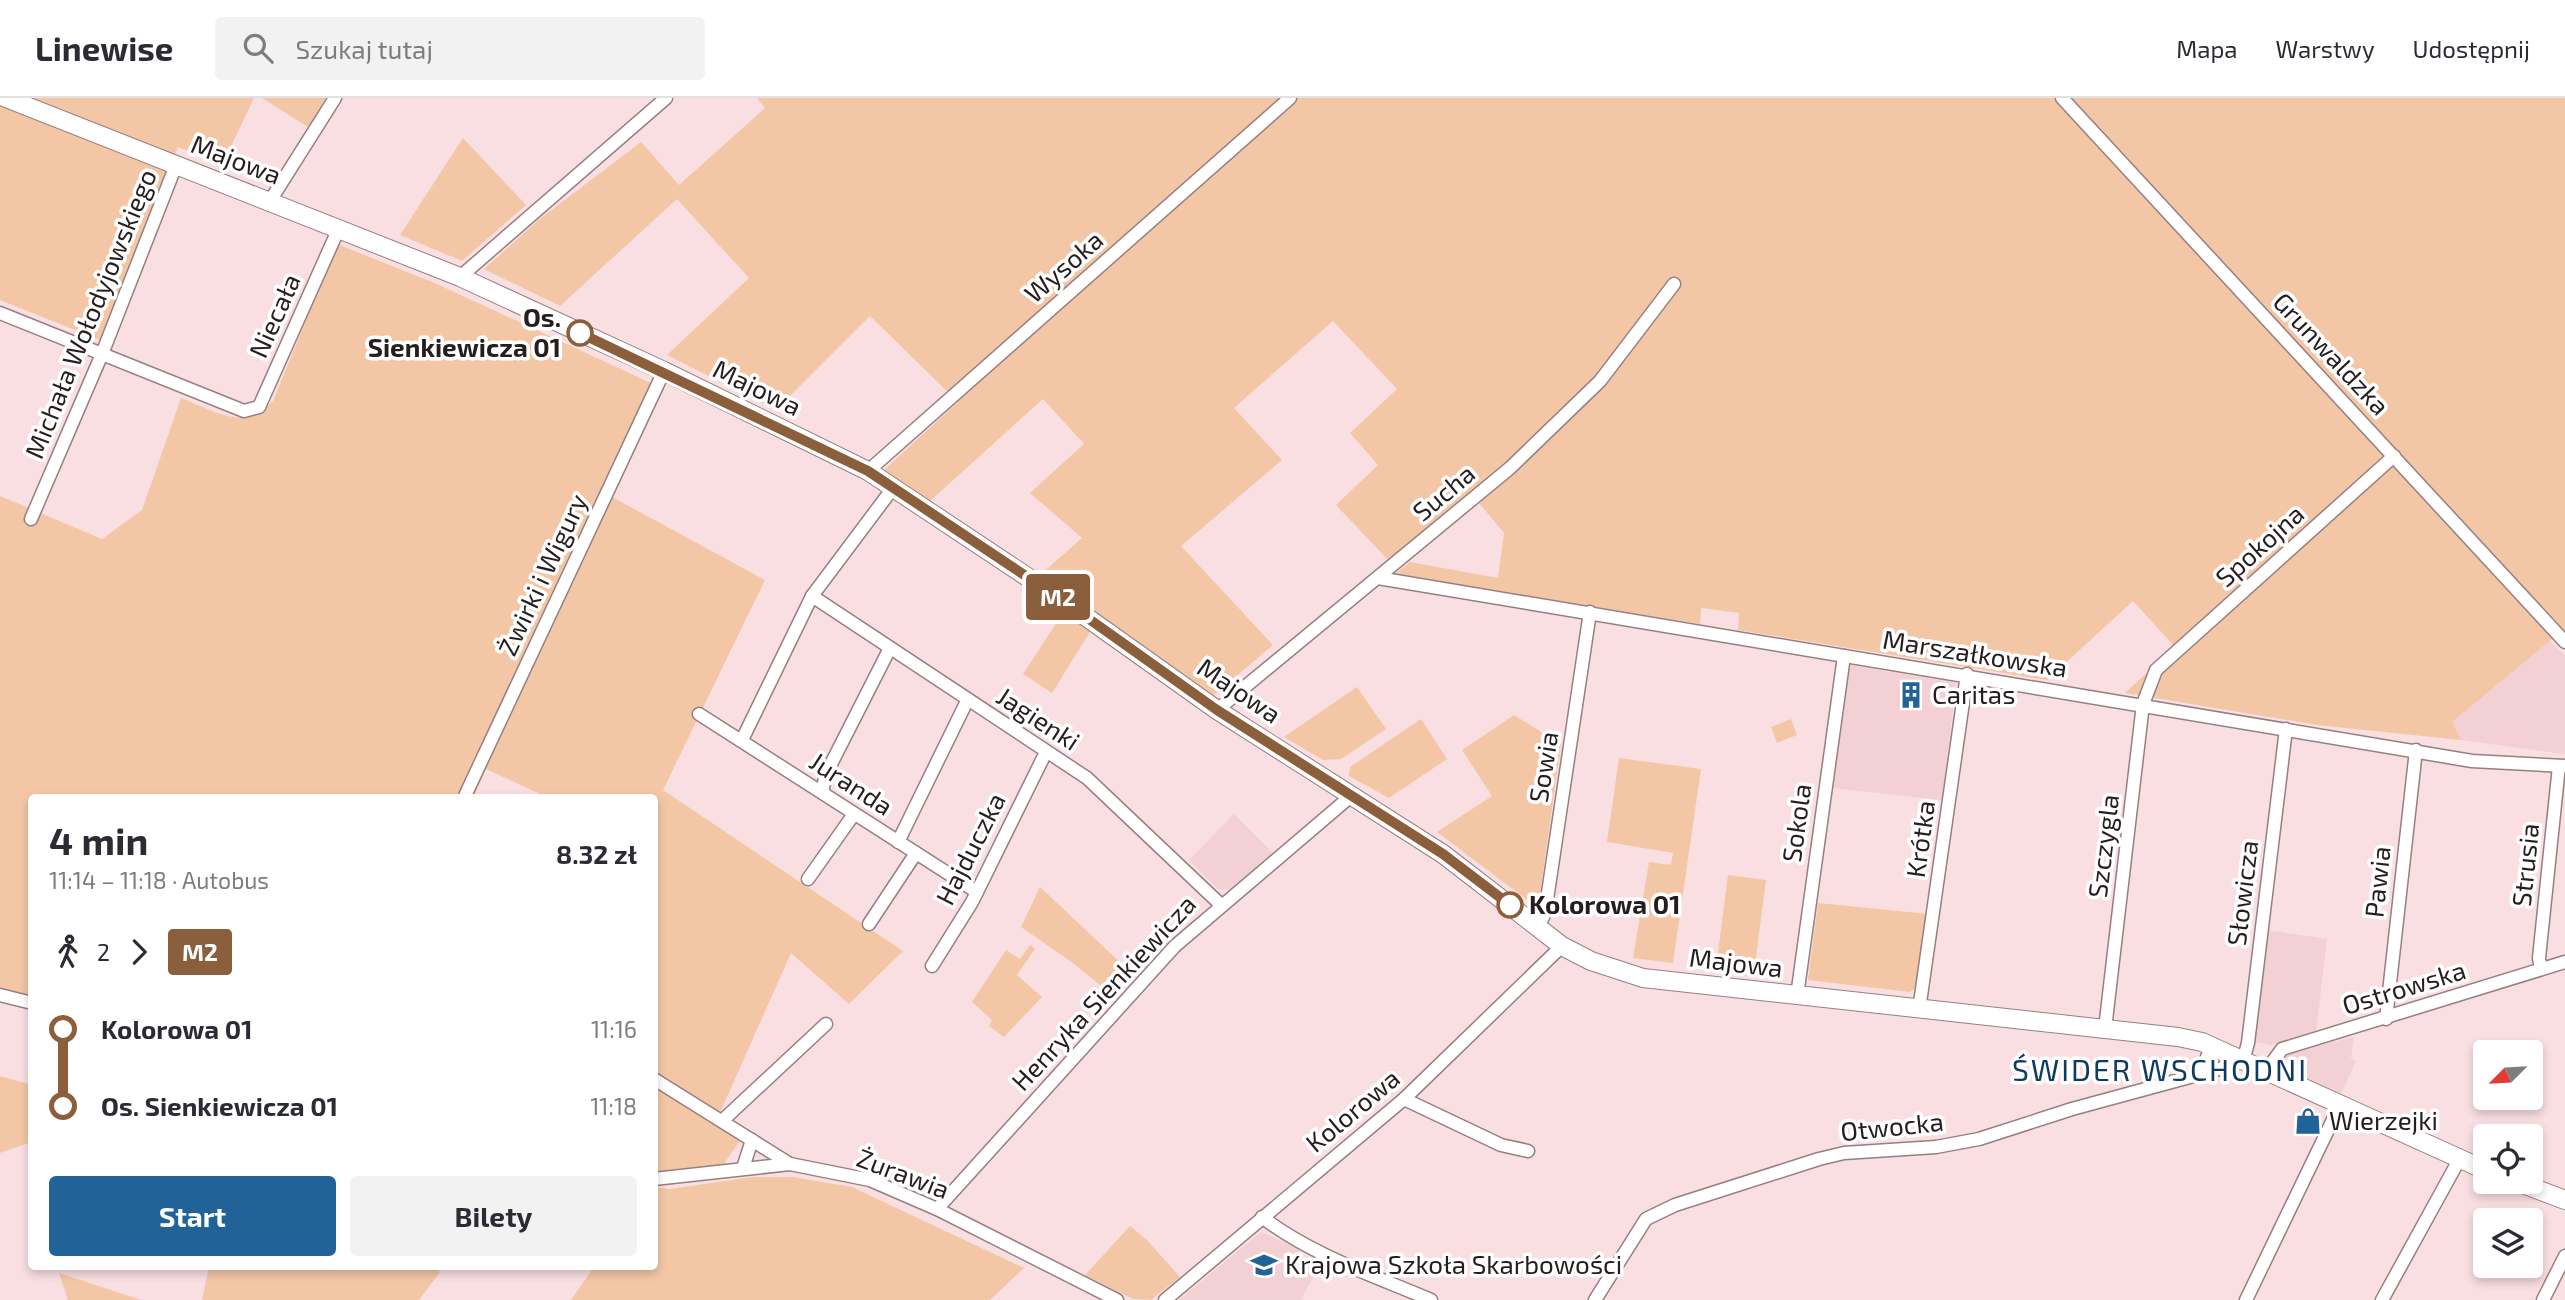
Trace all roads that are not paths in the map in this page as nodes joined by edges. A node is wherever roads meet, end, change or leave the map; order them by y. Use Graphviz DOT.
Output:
graph roads {
  1 [pos="6,98"];
  2 [pos="335,98"];
  3 [pos="666,98"];
  4 [pos="1290,98"];
  5 [pos="2064,99"];
  6 [pos="176,165"];
  7 [pos="270,201"];
  8 [pos="338,228"];
  9 [pos="460,278"];
  10 [pos="1674,284"];
  11 [pos="0,313"];
  12 [pos="102,354"];
  13 [pos="664,371"];
  14 [pos="2394,456"];
  15 [pos="868,471"];
  16 [pos="893,488"];
  17 [pos="31,519"];
  18 [pos="1378,578"];
  19 [pos="812,596"];
  20 [pos="1590,612"];
  21 [pos="2565,642"];
  22 [pos="890,649"];
  23 [pos="1844,656"];
  24 [pos="2156,670"];
  25 [pos="1967,674"];
  26 [pos="967,701"];
  27 [pos="2143,704"];
  28 [pos="1217,710"];
  29 [pos="699,714"];
  30 [pos="2286,729"];
  31 [pos="742,740"];
  32 [pos="2416,750"];
  33 [pos="1046,752"];
  34 [pos="2562,766"];
  35 [pos="822,792"];
  36 [pos="466,794"];
  37 [pos="1351,796"];
  38 [pos="853,814"];
  39 [pos="898,842"];
  40 [pos="916,853"];
  41 [pos="808,879"];
  42 [pos="977,892"];
  43 [pos="1220,904"];
  44 [pos="869,924"];
  45 [pos="1538,927"];
  46 [pos="1562,946"];
  47 [pos="2565,962"];
  48 [pos="932,966"];
  49 [pos="2541,969"];
  50 [pos="0,995"];
  51 [pos="1797,996"];
  52 [pos="28,1002"];
  53 [pos="1919,1010"];
  54 [pos="2386,1019"];
  55 [pos="826,1024"];
  56 [pos="2105,1029"];
  57 [pos="2211,1046"];
  58 [pos="2237,1058"];
  59 [pos="2266,1071"];
  60 [pos="2201,1074"];
  61 [pos="658,1081"];
  62 [pos="1404,1099"];
  63 [pos="2340,1105"];
  64 [pos="722,1121"];
  65 [pos="751,1140"];
  66 [pos="1528,1151"];
  67 [pos="2459,1160"];
  68 [pos="790,1164"];
  69 [pos="2473,1165"];
  70 [pos="743,1168"];
  71 [pos="658,1179"];
  72 [pos="2543,1192"];
  73 [pos="2565,1200"];
  74 [pos="937,1209"];
  75 [pos="1262,1217"];
  76 [pos="2565,1256"];
  77 [pos="2561,1275"];
  78 [pos="1116,1300"];
  79 [pos="1165,1300"];
  80 [pos="1431,1300"];
  81 [pos="1595,1300"];
  82 [pos="2246,1300"];
  83 [pos="2382,1300"];
  84 [pos="2543,1300"];
  1 -- 6 [label="street, Majowa"];
  2 -- 7 [label="street"];
  3 -- 9 [label="street"];
  4 -- 15 [label="street, Wysoka"];
  5 -- 14 [label="street, Grunwaldzka"];
  6 -- 7 [label="street, Majowa"];
  6 -- 12 [label="street, Michała Wołodyjowskiego"];
  7 -- 8 [label="street, Majowa"];
  8 -- 9 [label="street, Majowa"];
  8 -- 12 [label="street, Niecała"];
  9 -- 13 [label="street, Majowa"];
  10 -- 18 [label="street, Sucha"];
  11 -- 12 [label="street"];
  12 -- 17 [label="street, Michała Wołodyjowskiego"];
  13 -- 15 [label="street, Majowa"];
  13 -- 36 [label="street, Żwirki i Wigury"];
  14 -- 21 [label="street, Grunwaldzka"];
  14 -- 24 [label="street, Spokojna"];
  15 -- 16 [label="street, Majowa"];
  16 -- 19 [label="street"];
  16 -- 28 [label="street, Majowa"];
  18 -- 20 [label="street, Marszałkowska"];
  18 -- 28 [label="street, Sucha"];
  19 -- 22 [label="street, Jagienki"];
  19 -- 31 [label="street"];
  20 -- 23 [label="street, Marszałkowska"];
  20 -- 45 [label="street, Sowia"];
  22 -- 26 [label="street, Jagienki"];
  22 -- 35 [label="street"];
  23 -- 25 [label="street, Marszałkowska"];
  23 -- 51 [label="street, Sokola"];
  24 -- 27 [label="street, Szczygla"];
  25 -- 27 [label="street, Marszałkowska"];
  25 -- 53 [label="street, Krótka"];
  26 -- 33 [label="street, Jagienki"];
  26 -- 39 [label="street"];
  27 -- 30 [label="street, Marszałkowska"];
  27 -- 56 [label="street, Szczygla"];
  28 -- 37 [label="street, Majowa"];
  29 -- 31 [label="street, Juranda"];
  30 -- 32 [label="street, Marszałkowska"];
  30 -- 58 [label="street, Słowicza"];
  31 -- 35 [label="street, Juranda"];
  32 -- 34 [label="street, Marszałkowska"];
  32 -- 54 [label="street, Pawia"];
  33 -- 42 [label="street, Hajduczka"];
  33 -- 43 [label="street, Jagienki"];
  34 -- 49 [label="street, Strusia"];
  35 -- 38 [label="street, Juranda"];
  37 -- 43 [label="street, Henryka Sienkiewicza"];
  37 -- 45 [label="street, Majowa"];
  38 -- 39 [label="street, Juranda"];
  38 -- 41 [label="street"];
  39 -- 40 [label="street, Juranda"];
  40 -- 42 [label="street, Juranda"];
  40 -- 44 [label="street"];
  42 -- 48 [label="street, Hajduczka"];
  43 -- 74 [label="street, Henryka Sienkiewicza"];
  45 -- 46 [label="street, Majowa"];
  46 -- 51 [label="street, Majowa"];
  46 -- 62 [label="street, Kolorowa"];
  47 -- 49 [label="street, Ostrowska"];
  49 -- 54 [label="street, Ostrowska"];
  50 -- 52 [label="street"];
  51 -- 53 [label="street, Majowa"];
  53 -- 56 [label="street, Majowa"];
  54 -- 59 [label="street, Ostrowska"];
  55 -- 64 [label="street"];
  56 -- 57 [label="street, Majowa"];
  57 -- 58 [label="street, Majowa"];
  57 -- 60 [label="street"];
  58 -- 59 [label="street, Majowa"];
  58 -- 60 [label="street, Otwocka"];
  59 -- 63 [label="street, Majowa"];
  60 -- 81 [label="street, Otwocka"];
  61 -- 64 [label="street"];
  62 -- 66 [label="street"];
  62 -- 75 [label="street, Kolorowa"];
  63 -- 67 [label="street, Majowa"];
  63 -- 82 [label="street"];
  64 -- 65 [label="street"];
  65 -- 68 [label="street"];
  65 -- 70 [label="street"];
  67 -- 69 [label="street, Majowa"];
  67 -- 83 [label="street"];
  68 -- 70 [label="street, Żurawia"];
  68 -- 74 [label="street, Żurawia"];
  70 -- 71 [label="street, Żurawia"];
  72 -- 73 [label="street"];
  74 -- 78 [label="street, Żurawia"];
  75 -- 79 [label="street, Kolorowa"];
  75 -- 80 [label="street"];
  76 -- 77 [label="street"];
  77 -- 84 [label="street"];
}
